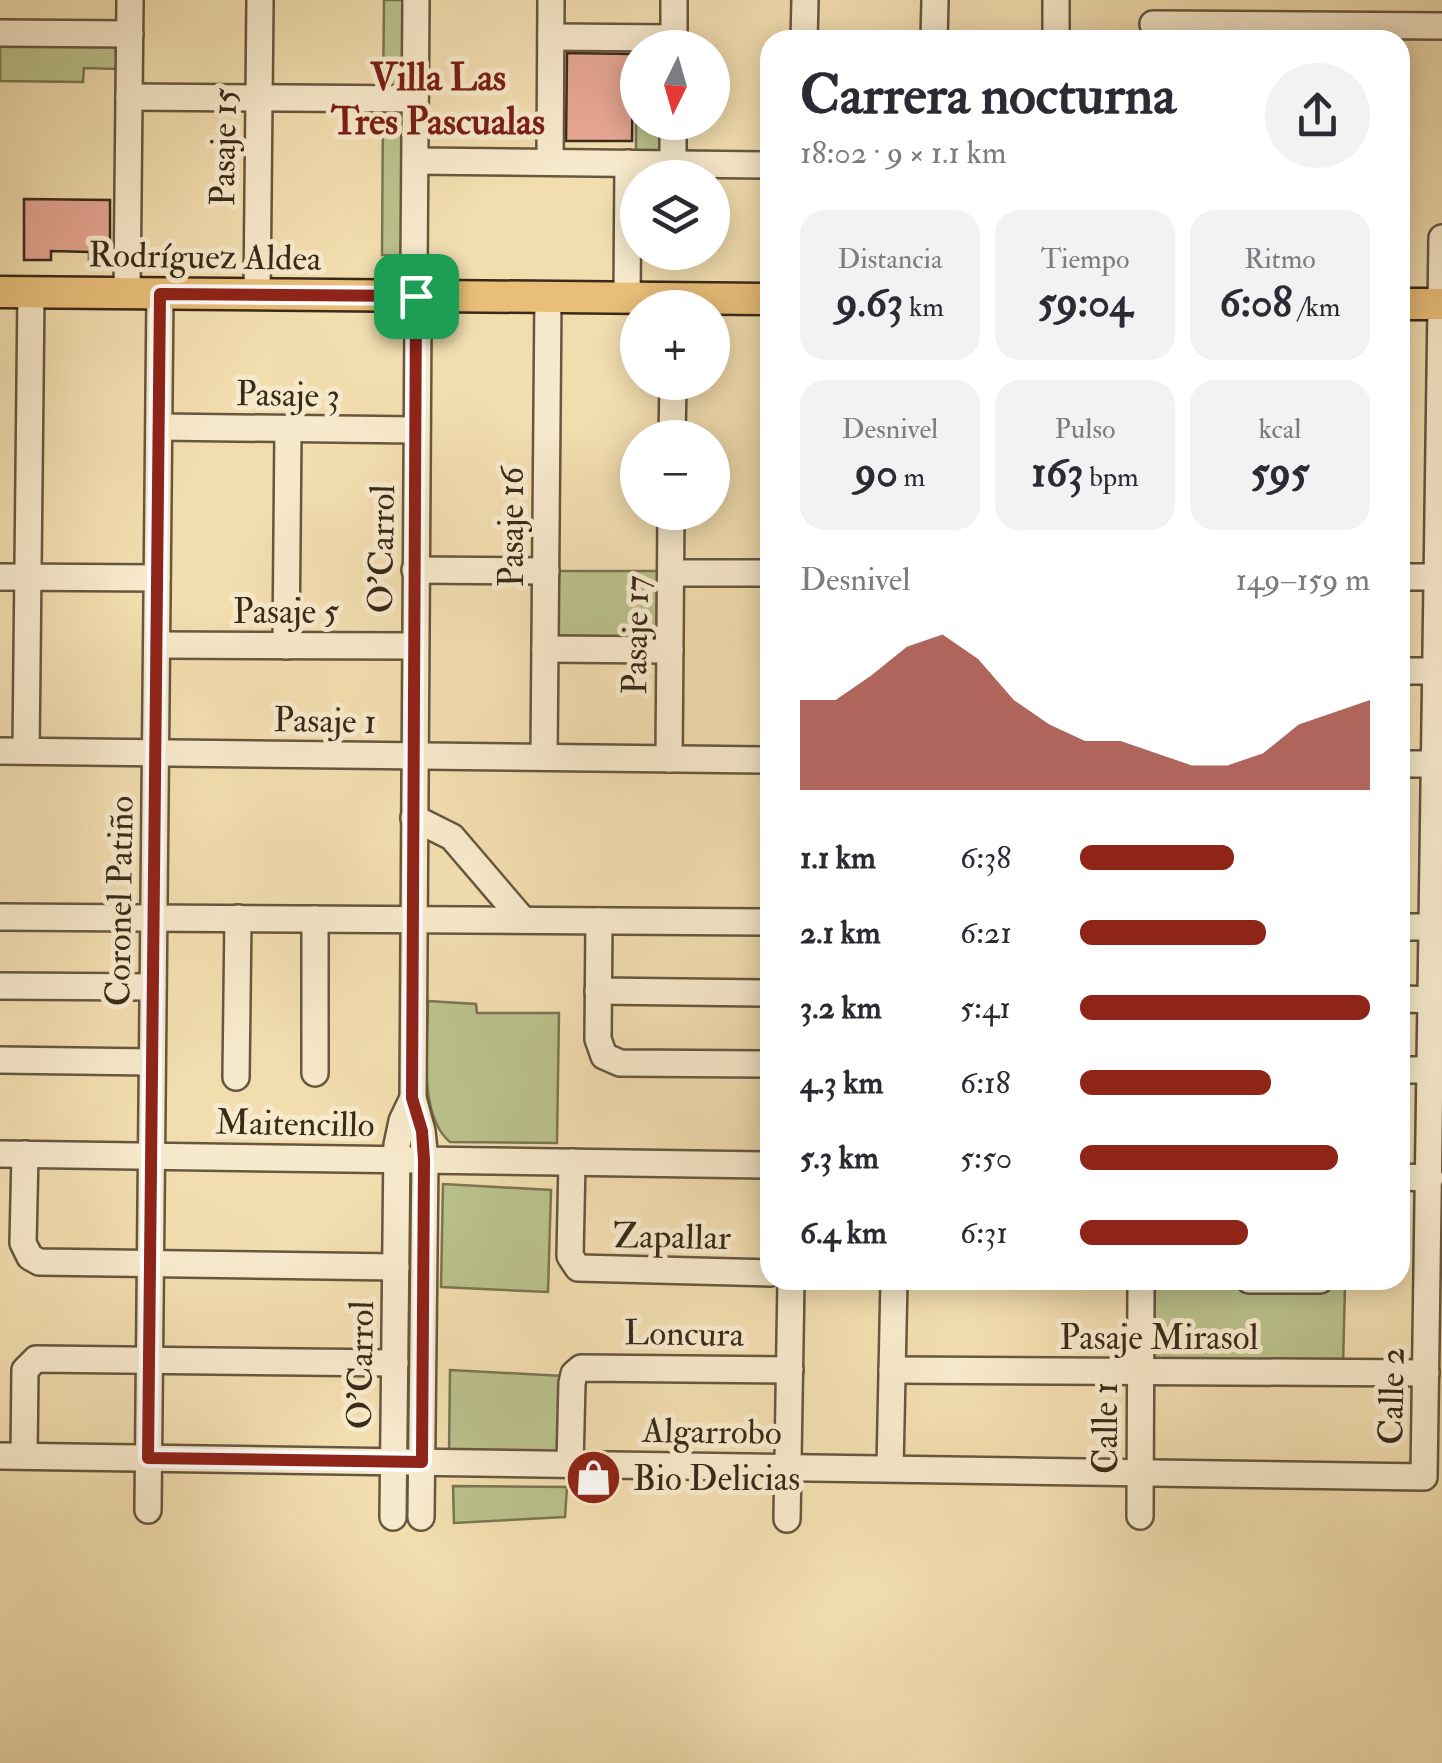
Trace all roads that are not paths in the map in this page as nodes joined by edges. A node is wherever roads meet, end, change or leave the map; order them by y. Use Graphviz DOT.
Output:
graph roads {
  1 [pos="130,0"];
  2 [pos="260,0"];
  3 [pos="416,0"];
  4 [pos="551,0"];
  5 [pos="674,0"];
  6 [pos="805,0"];
  7 [pos="935,0"];
  8 [pos="1056,2"];
  9 [pos="1154,21"];
  10 [pos="1442,26"];
  11 [pos="674,30"];
  12 [pos="804,30"];
  13 [pos="934,30"];
  14 [pos="1056,30"];
  15 [pos="1234,30"];
  16 [pos="1387,30"];
  17 [pos="0,33"];
  18 [pos="130,34"];
  19 [pos="551,37"];
  20 [pos="620,40"];
  21 [pos="129,97"];
  22 [pos="259,98"];
  23 [pos="415,99"];
  24 [pos="415,160"];
  25 [pos="550,162"];
  26 [pos="620,163"];
  27 [pos="730,165"];
  28 [pos="760,165"];
  29 [pos="1442,238"];
  30 [pos="0,292"];
  31 [pos="32,292"];
  32 [pos="127,293"];
  33 [pos="160,294"];
  34 [pos="257,294"];
  35 [pos="416,296"];
  36 [pos="548,297"];
  37 [pos="620,298"];
  38 [pos="760,299"];
  39 [pos="730,301"];
  40 [pos="1410,304"];
  41 [pos="1442,304"];
  42 [pos="159,428"];
  43 [pos="288,429"];
  44 [pos="417,430"];
  45 [pos="671,530"];
  46 [pos="416,570"];
  47 [pos="546,571"];
  48 [pos="670,573"];
  49 [pos="760,573"];
  50 [pos="0,577"];
  51 [pos="28,577"];
  52 [pos="1410,577"];
  53 [pos="1440,577"];
  54 [pos="157,578"];
  55 [pos="157,645"];
  56 [pos="286,646"];
  57 [pos="415,646"];
  58 [pos="545,648"];
  59 [pos="670,650"];
  60 [pos="1410,670"];
  61 [pos="1439,671"];
  62 [pos="0,751"];
  63 [pos="26,751"];
  64 [pos="156,753"];
  65 [pos="414,756"];
  66 [pos="544,758"];
  67 [pos="669,759"];
  68 [pos="760,760"];
  69 [pos="1410,764"];
  70 [pos="1439,764"];
  71 [pos="414,818"];
  72 [pos="0,916"];
  73 [pos="154,918"];
  74 [pos="238,918"];
  75 [pos="316,919"];
  76 [pos="414,920"];
  77 [pos="522,920"];
  78 [pos="599,921"];
  79 [pos="760,922"];
  80 [pos="1410,927"];
  81 [pos="1438,927"];
  82 [pos="0,986"];
  83 [pos="153,987"];
  84 [pos="598,992"];
  85 [pos="760,993"];
  86 [pos="1410,1000"];
  87 [pos="1437,1000"];
  88 [pos="0,1060"];
  89 [pos="152,1062"];
  90 [pos="760,1064"];
  91 [pos="1410,1070"];
  92 [pos="1437,1070"];
  93 [pos="316,1073"];
  94 [pos="236,1077"];
  95 [pos="412,1098"];
  96 [pos="12,1154"];
  97 [pos="152,1156"];
  98 [pos="397,1159"];
  99 [pos="424,1160"];
  100 [pos="572,1162"];
  101 [pos="760,1165"];
  102 [pos="1410,1178"];
  103 [pos="1430,1178"];
  104 [pos="150,1264"];
  105 [pos="396,1268"];
  106 [pos="760,1273"];
  107 [pos="791,1290"];
  108 [pos="894,1290"];
  109 [pos="1141,1290"];
  110 [pos="149,1360"];
  111 [pos="395,1363"];
  112 [pos="790,1370"];
  113 [pos="892,1370"];
  114 [pos="1141,1372"];
  115 [pos="1426,1374"];
  116 [pos="12,1456"];
  117 [pos="148,1458"];
  118 [pos="394,1461"];
  119 [pos="422,1462"];
  120 [pos="570,1464"];
  121 [pos="788,1467"];
  122 [pos="890,1468"];
  123 [pos="1140,1472"];
  124 [pos="1424,1476"];
  125 [pos="148,1510"];
  126 [pos="393,1516"];
  127 [pos="1140,1516"];
  128 [pos="421,1517"];
  129 [pos="787,1519"];
  1 -- 18 [label="street"];
  2 -- 22 [label="street, Pasaje 15"];
  3 -- 23 [label="street, O'Carrol"];
  4 -- 19 [label="street"];
  5 -- 11 [label="street"];
  6 -- 12 [label="street"];
  7 -- 13 [label="street"];
  8 -- 14 [label="street"];
  9 -- 15 [label="street"];
  10 -- 16 [label="street"];
  17 -- 18 [label="street"];
  18 -- 21 [label="street"];
  19 -- 20 [label="street"];
  19 -- 25 [label="street"];
  21 -- 22 [label="street"];
  21 -- 32 [label="street"];
  22 -- 23 [label="street"];
  22 -- 34 [label="street, Pasaje 15"];
  23 -- 24 [label="street, O'Carrol"];
  24 -- 25 [label="street"];
  24 -- 35 [label="street, O'Carrol"];
  25 -- 26 [label="street"];
  27 -- 28 [label="street"];
  29 -- 41 [label="street, Calle 2"];
  30 -- 31 [label="main road, Rodríguez Aldea"];
  31 -- 32 [label="main road, Rodríguez Aldea"];
  31 -- 51 [label="street"];
  32 -- 33 [label="main road, Rodríguez Aldea"];
  33 -- 34 [label="main road, Rodríguez Aldea"];
  33 -- 42 [label="street, Coronel Patiño"];
  34 -- 35 [label="main road, Rodríguez Aldea"];
  35 -- 36 [label="main road, Rodríguez Aldea"];
  35 -- 44 [label="street, O'Carrol"];
  36 -- 37 [label="main road, Rodríguez Aldea"];
  36 -- 47 [label="street, Pasaje 16"];
  38 -- 39 [label="main road, Rodríguez Aldea"];
  40 -- 41 [label="main road"];
  41 -- 53 [label="street, Calle 2"];
  42 -- 43 [label="street, Pasaje 3"];
  42 -- 54 [label="street, Coronel Patiño"];
  43 -- 44 [label="street, Pasaje 3"];
  43 -- 56 [label="street"];
  44 -- 46 [label="street, O'Carrol"];
  45 -- 48 [label="street, Pasaje 17"];
  46 -- 47 [label="street"];
  46 -- 57 [label="street, O'Carrol"];
  47 -- 58 [label="street, Pasaje 16"];
  48 -- 49 [label="street"];
  48 -- 59 [label="street, Pasaje 17"];
  50 -- 51 [label="street"];
  51 -- 54 [label="street"];
  51 -- 63 [label="street"];
  52 -- 53 [label="street"];
  53 -- 61 [label="street, Calle 2"];
  54 -- 55 [label="street, Coronel Patiño"];
  55 -- 56 [label="street, Pasaje 5"];
  55 -- 64 [label="street, Coronel Patiño"];
  56 -- 57 [label="street, Pasaje 5"];
  57 -- 65 [label="street, O'Carrol"];
  58 -- 59 [label="street"];
  58 -- 66 [label="street, Pasaje 16"];
  59 -- 67 [label="street, Pasaje 17"];
  60 -- 61 [label="street"];
  61 -- 70 [label="street, Calle 2"];
  62 -- 63 [label="street, Pasaje 1"];
  63 -- 64 [label="street, Pasaje 1"];
  64 -- 65 [label="street, Pasaje 1"];
  64 -- 73 [label="street, Coronel Patiño"];
  65 -- 66 [label="street, Pasaje 1"];
  65 -- 71 [label="street, O'Carrol"];
  66 -- 67 [label="street, Pasaje 1"];
  67 -- 68 [label="street, Pasaje 1"];
  69 -- 70 [label="street"];
  70 -- 81 [label="street, Calle 2"];
  71 -- 76 [label="street, O'Carrol"];
  71 -- 77 [label="street"];
  72 -- 73 [label="street"];
  73 -- 74 [label="street"];
  73 -- 83 [label="street, Coronel Patiño"];
  74 -- 75 [label="street"];
  74 -- 94 [label="street"];
  75 -- 76 [label="street"];
  75 -- 93 [label="street"];
  76 -- 77 [label="street"];
  76 -- 95 [label="street, O'Carrol"];
  77 -- 78 [label="street"];
  78 -- 79 [label="street"];
  78 -- 84 [label="street"];
  80 -- 81 [label="street"];
  81 -- 87 [label="street, Calle 2"];
  82 -- 83 [label="street"];
  83 -- 89 [label="street, Coronel Patiño"];
  84 -- 85 [label="street"];
  84 -- 90 [label="street"];
  86 -- 87 [label="street"];
  87 -- 92 [label="street, Calle 2"];
  88 -- 89 [label="street"];
  89 -- 97 [label="street, Coronel Patiño"];
  91 -- 92 [label="street"];
  92 -- 103 [label="street, Calle 2"];
  95 -- 98 [label="street, O'Carrol"];
  95 -- 99 [label="street, O'Carrol"];
  96 -- 97 [label="street, Maitencillo"];
  96 -- 104 [label="street"];
  97 -- 98 [label="street, Maitencillo"];
  97 -- 104 [label="street, Coronel Patiño"];
  98 -- 99 [label="street, Maitencillo"];
  98 -- 105 [label="street, O'Carrol"];
  99 -- 100 [label="street, Maitencillo"];
  99 -- 119 [label="street, O'Carrol"];
  100 -- 101 [label="street, Maitencillo"];
  100 -- 106 [label="street, Zapallar"];
  102 -- 103 [label="street"];
  103 -- 115 [label="street, Calle 2"];
  104 -- 105 [label="street"];
  104 -- 110 [label="street, Coronel Patiño"];
  105 -- 111 [label="street, O'Carrol"];
  107 -- 112 [label="street"];
  108 -- 113 [label="street"];
  109 -- 114 [label="street, Calle 1"];
  110 -- 111 [label="street"];
  110 -- 116 [label="street"];
  110 -- 117 [label="street, Coronel Patiño"];
  111 -- 118 [label="street, O'Carrol"];
  112 -- 120 [label="street, Loncura"];
  112 -- 121 [label="street"];
  113 -- 114 [label="street, Pasaje Mirasol"];
  113 -- 122 [label="street"];
  114 -- 115 [label="street, Pasaje Mirasol"];
  114 -- 123 [label="street, Calle 1"];
  115 -- 124 [label="street, Calle 2"];
  116 -- 117 [label="street, Algarrobo"];
  117 -- 118 [label="street, Algarrobo"];
  117 -- 125 [label="street, Coronel Patiño"];
  118 -- 119 [label="street, Algarrobo"];
  118 -- 126 [label="street, O'Carrol"];
  119 -- 120 [label="street, Algarrobo"];
  119 -- 128 [label="street, O'Carrol"];
  120 -- 121 [label="street, Algarrobo"];
  121 -- 122 [label="street, Algarrobo"];
  121 -- 129 [label="street"];
  122 -- 123 [label="street, Algarrobo"];
  123 -- 124 [label="street, Algarrobo"];
  123 -- 127 [label="street, Calle 1"];
}
